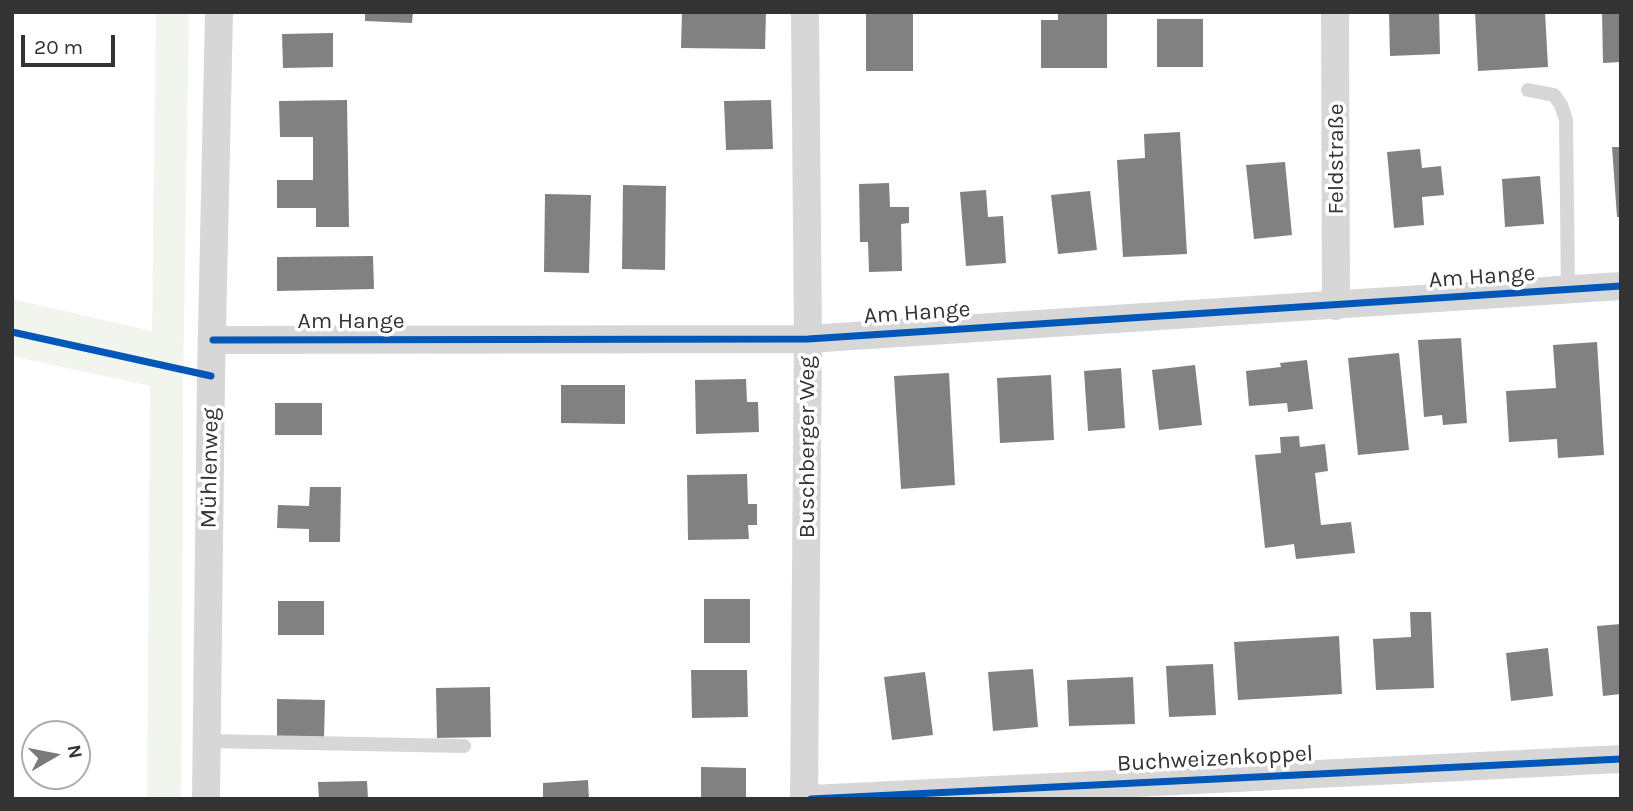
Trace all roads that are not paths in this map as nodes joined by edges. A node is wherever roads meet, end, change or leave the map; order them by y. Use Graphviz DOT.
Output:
graph roads {
  1 [pos="219,12"];
  2 [pos="804,12"];
  3 [pos="1335,12"];
  4 [pos="1528,90"];
  5 [pos="1621,286"];
  6 [pos="1568,290"];
  7 [pos="1336,306"];
  8 [pos="808,339"];
  9 [pos="214,340"];
  10 [pos="207,741"];
  11 [pos="464,746"];
  12 [pos="1621,759"];
  13 [pos="206,799"];
  14 [pos="804,799"];
  15 [pos="811,799"];
  1 -- 9 [label="street, Mühlenweg"];
  2 -- 8 [label="street, Buschberger Weg"];
  3 -- 7 [label="street, Feldstraße"];
  4 -- 6 [label="lane"];
  5 -- 6 [label="street, Am Hange"];
  6 -- 7 [label="street, Am Hange"];
  7 -- 8 [label="street, Am Hange"];
  8 -- 9 [label="street, Am Hange"];
  8 -- 14 [label="street, Buschberger Weg"];
  9 -- 10 [label="street, Mühlenweg"];
  10 -- 11 [label="lane"];
  10 -- 13 [label="street, Mühlenweg"];
  12 -- 15 [label="street, Buchweizenkoppel"];
}
